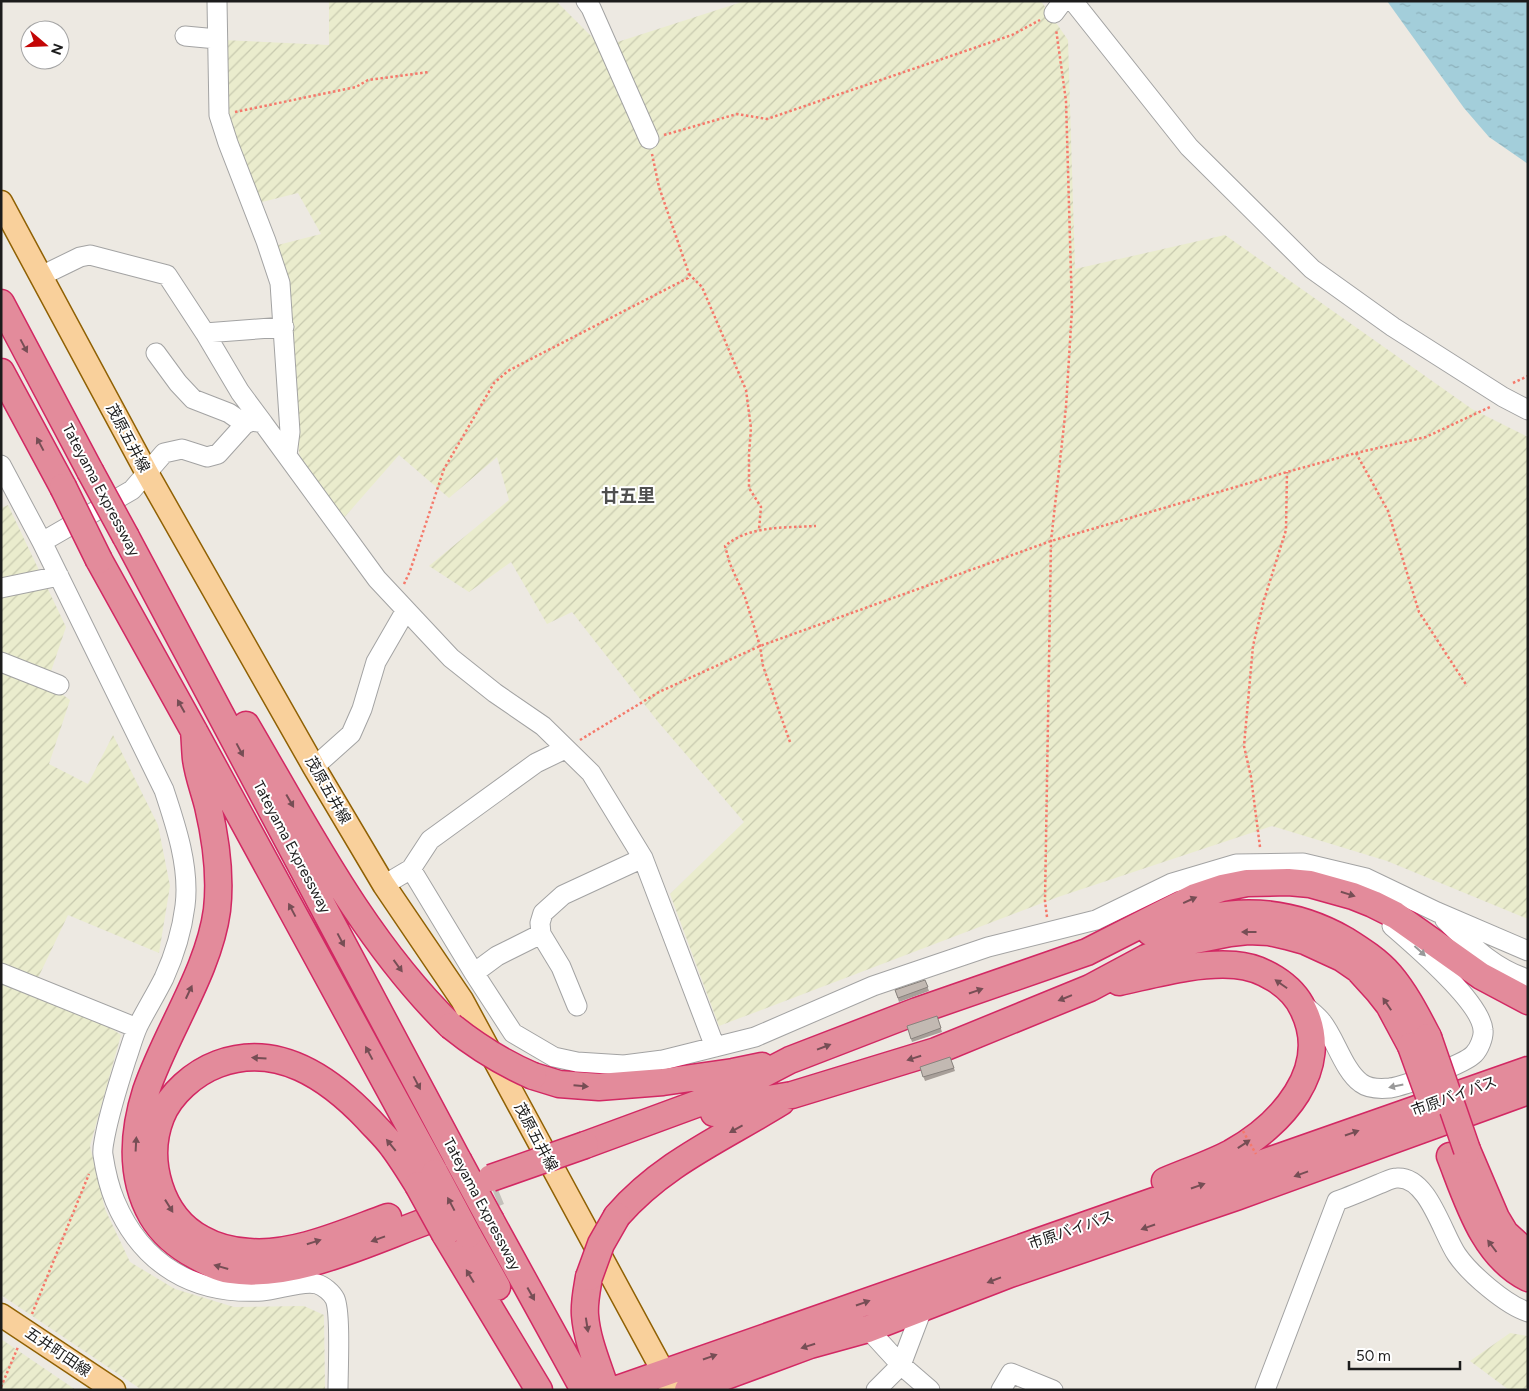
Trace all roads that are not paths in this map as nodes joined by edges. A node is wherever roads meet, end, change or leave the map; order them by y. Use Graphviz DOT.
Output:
graph roads {
  1 [pos="217,1"];
  2 [pos="586,1"];
  3 [pos="1073,1"];
  4 [pos="185,36"];
  5 [pos="217,39"];
  6 [pos="649,139"];
  7 [pos="1,202"];
  8 [pos="41,276"];
  9 [pos="1,303"];
  10 [pos="284,327"];
  11 [pos="205,333"];
  12 [pos="156,353"];
  13 [pos="1,372"];
  14 [pos="1528,410"];
  15 [pos="254,424"];
  16 [pos="287,456"];
  17 [pos="1,465"];
  18 [pos="147,474"];
  19 [pos="126,537"];
  20 [pos="42,542"];
  21 [pos="59,576"];
  22 [pos="1,588"];
  23 [pos="402,605"];
  24 [pos="1,662"];
  25 [pos="59,685"];
  26 [pos="194,731"];
  27 [pos="565,749"];
  28 [pos="314,766"];
  29 [pos="643,858"];
  30 [pos="411,869"];
  31 [pos="384,885"];
  32 [pos="1373,904"];
  33 [pos="1437,912"];
  34 [pos="541,934"];
  35 [pos="1528,951"];
  36 [pos="1087,952"];
  37 [pos="1,973"];
  38 [pos="474,974"];
  39 [pos="1528,979"];
  40 [pos="1090,988"];
  41 [pos="1528,1001"];
  42 [pos="1300,1002"];
  43 [pos="578,1006"];
  44 [pos="137,1028"];
  45 [pos="1419,1042"];
  46 [pos="715,1047"];
  47 [pos="790,1060"];
  48 [pos="1528,1070"];
  49 [pos="1528,1091"];
  50 [pos="792,1095"];
  51 [pos="1528,1108"];
  52 [pos="1462,1116"];
  53 [pos="586,1152"];
  54 [pos="1459,1153"];
  55 [pos="495,1185"];
  56 [pos="433,1210"];
  57 [pos="1059,1234"];
  58 [pos="1528,1254"];
  59 [pos="1528,1278"];
  60 [pos="924,1307"];
  61 [pos="1528,1312"];
  62 [pos="1,1315"];
  63 [pos="868,1329"];
  64 [pos="901,1365"];
  65 [pos="667,1381"];
  66 [pos="545,1385"];
  67 [pos="597,1385"];
  68 [pos="114,1390"];
  69 [pos="338,1390"];
  70 [pos="688,1390"];
  71 [pos="876,1390"];
  72 [pos="930,1390"];
  73 [pos="1000,1390"];
  74 [pos="1053,1390"];
  75 [pos="1264,1390"];
  1 -- 5 [label="street"];
  2 -- 6 [label="street"];
  3 -- 14 [label="street"];
  4 -- 5 [label="street"];
  5 -- 10 [label="street"];
  7 -- 8 [label="main road, 茂原五井線"];
  8 -- 11 [label="street"];
  8 -- 18 [label="main road, 茂原五井線"];
  9 -- 19 [label="highway, Tateyama Expressway, one-way, bridge"];
  10 -- 11 [label="street"];
  10 -- 16 [label="street"];
  11 -- 15 [label="street"];
  12 -- 15 [label="street"];
  26 -- 13 [label="highway, Tateyama Expressway, one-way, bridge"];
  15 -- 16 [label="street"];
  15 -- 18 [label="street"];
  16 -- 23 [label="street"];
  17 -- 20 [label="street"];
  18 -- 20 [label="street"];
  18 -- 28 [label="main road, 茂原五井線"];
  19 -- 47 [label="highway, one-way, bridge"];
  19 -- 67 [label="highway, Tateyama Expressway, one-way, bridge"];
  20 -- 21 [label="street"];
  21 -- 22 [label="street"];
  21 -- 44 [label="street"];
  23 -- 27 [label="street"];
  23 -- 28 [label="street"];
  24 -- 25 [label="street"];
  56 -- 26 [label="highway, Tateyama Expressway, one-way"];
  56 -- 26 [label="highway, one-way"];
  27 -- 29 [label="street"];
  27 -- 30 [label="street"];
  28 -- 31 [label="main road, 茂原五井線"];
  29 -- 34 [label="street"];
  29 -- 46 [label="street"];
  30 -- 31 [label="street"];
  30 -- 38 [label="street"];
  31 -- 65 [label="main road, 茂原五井線"];
  36 -- 32 [label="highway, one-way"];
  32 -- 41 [label="highway"];
  32 -- 42 [label="street, one-way"];
  33 -- 35 [label="street"];
  33 -- 39 [label="street"];
  33 -- 46 [label="street"];
  34 -- 38 [label="street"];
  34 -- 43 [label="street"];
  36 -- 45 [label="highway"];
  47 -- 36 [label="highway, one-way"];
  37 -- 44 [label="street"];
  38 -- 46 [label="street"];
  42 -- 40 [label="highway, one-way"];
  45 -- 40 [label="highway, one-way"];
  40 -- 50 [label="highway, one-way"];
  57 -- 42 [label="highway, one-way"];
  44 -- 69 [label="street"];
  45 -- 54 [label="highway, bridge"];
  47 -- 53 [label="highway"];
  57 -- 48 [label="highway, 市原バイパス, one-way"];
  49 -- 52 [label="highway, 市原バイパス"];
  50 -- 53 [label="highway"];
  50 -- 67 [label="highway, one-way, bridge"];
  51 -- 52 [label="highway"];
  52 -- 60 [label="highway, 市原バイパス, one-way"];
  53 -- 55 [label="highway"];
  54 -- 58 [label="highway"];
  59 -- 54 [label="highway, one-way"];
  56 -- 56 [label="highway, one-way"];
  66 -- 56 [label="highway, Tateyama Expressway, one-way"];
  65 -- 57 [label="highway, 市原バイパス, one-way"];
  60 -- 63 [label="highway, 市原バイパス"];
  60 -- 64 [label="street"];
  61 -- 75 [label="street"];
  62 -- 68 [label="main road, 五井町田線"];
  63 -- 64 [label="street"];
  63 -- 70 [label="highway, 市原バイパス, one-way"];
  64 -- 71 [label="street"];
  64 -- 72 [label="street"];
  65 -- 67 [label="highway, 市原バイパス"];
  73 -- 74 [label="street"];
}
